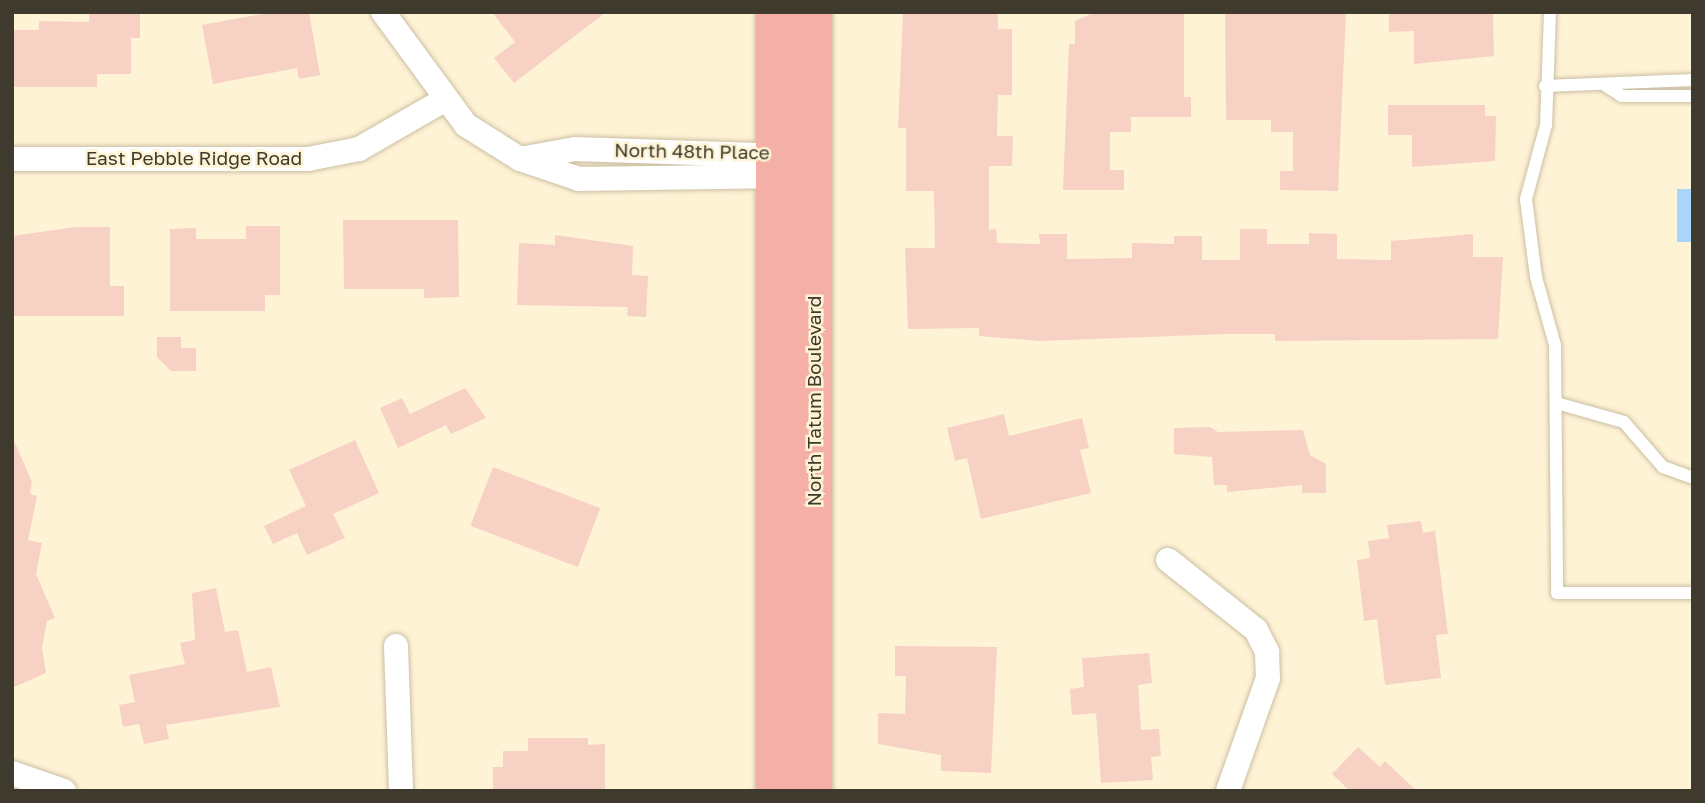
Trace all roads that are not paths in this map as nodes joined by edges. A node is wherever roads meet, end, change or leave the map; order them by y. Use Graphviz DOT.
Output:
graph roads {
  1 [pos="383,12"];
  2 [pos="775,12"];
  3 [pos="813,12"];
  4 [pos="1550,12"];
  5 [pos="1693,80"];
  6 [pos="1545,86"];
  7 [pos="1606,86"];
  8 [pos="1693,96"];
  9 [pos="446,99"];
  10 [pos="12,159"];
  11 [pos="775,165"];
  12 [pos="814,167"];
  13 [pos="1560,404"];
  14 [pos="1693,478"];
  15 [pos="1168,561"];
  16 [pos="1693,593"];
  17 [pos="396,646"];
  18 [pos="12,773"];
  19 [pos="64,791"];
  20 [pos="401,791"];
  21 [pos="775,791"];
  22 [pos="813,791"];
  23 [pos="1227,791"];
  1 -- 9 [label="street, North 48th Place"];
  2 -- 11 [label="main road, North Tatum Boulevard"];
  3 -- 12 [label="main road, North Tatum Boulevard"];
  4 -- 6 [label="lane"];
  5 -- 7 [label="lane"];
  6 -- 7 [label="lane"];
  6 -- 13 [label="lane"];
  7 -- 8 [label="lane"];
  9 -- 10 [label="street, East Pebble Ridge Road"];
  9 -- 11 [label="street, North 48th Place"];
  11 -- 12 [label="street, North 48th Place"];
  11 -- 21 [label="main road, North Tatum Boulevard"];
  12 -- 22 [label="main road, North Tatum Boulevard"];
  13 -- 14 [label="lane"];
  13 -- 16 [label="lane"];
  15 -- 23 [label="street"];
  17 -- 20 [label="street"];
  18 -- 19 [label="street"];
}
